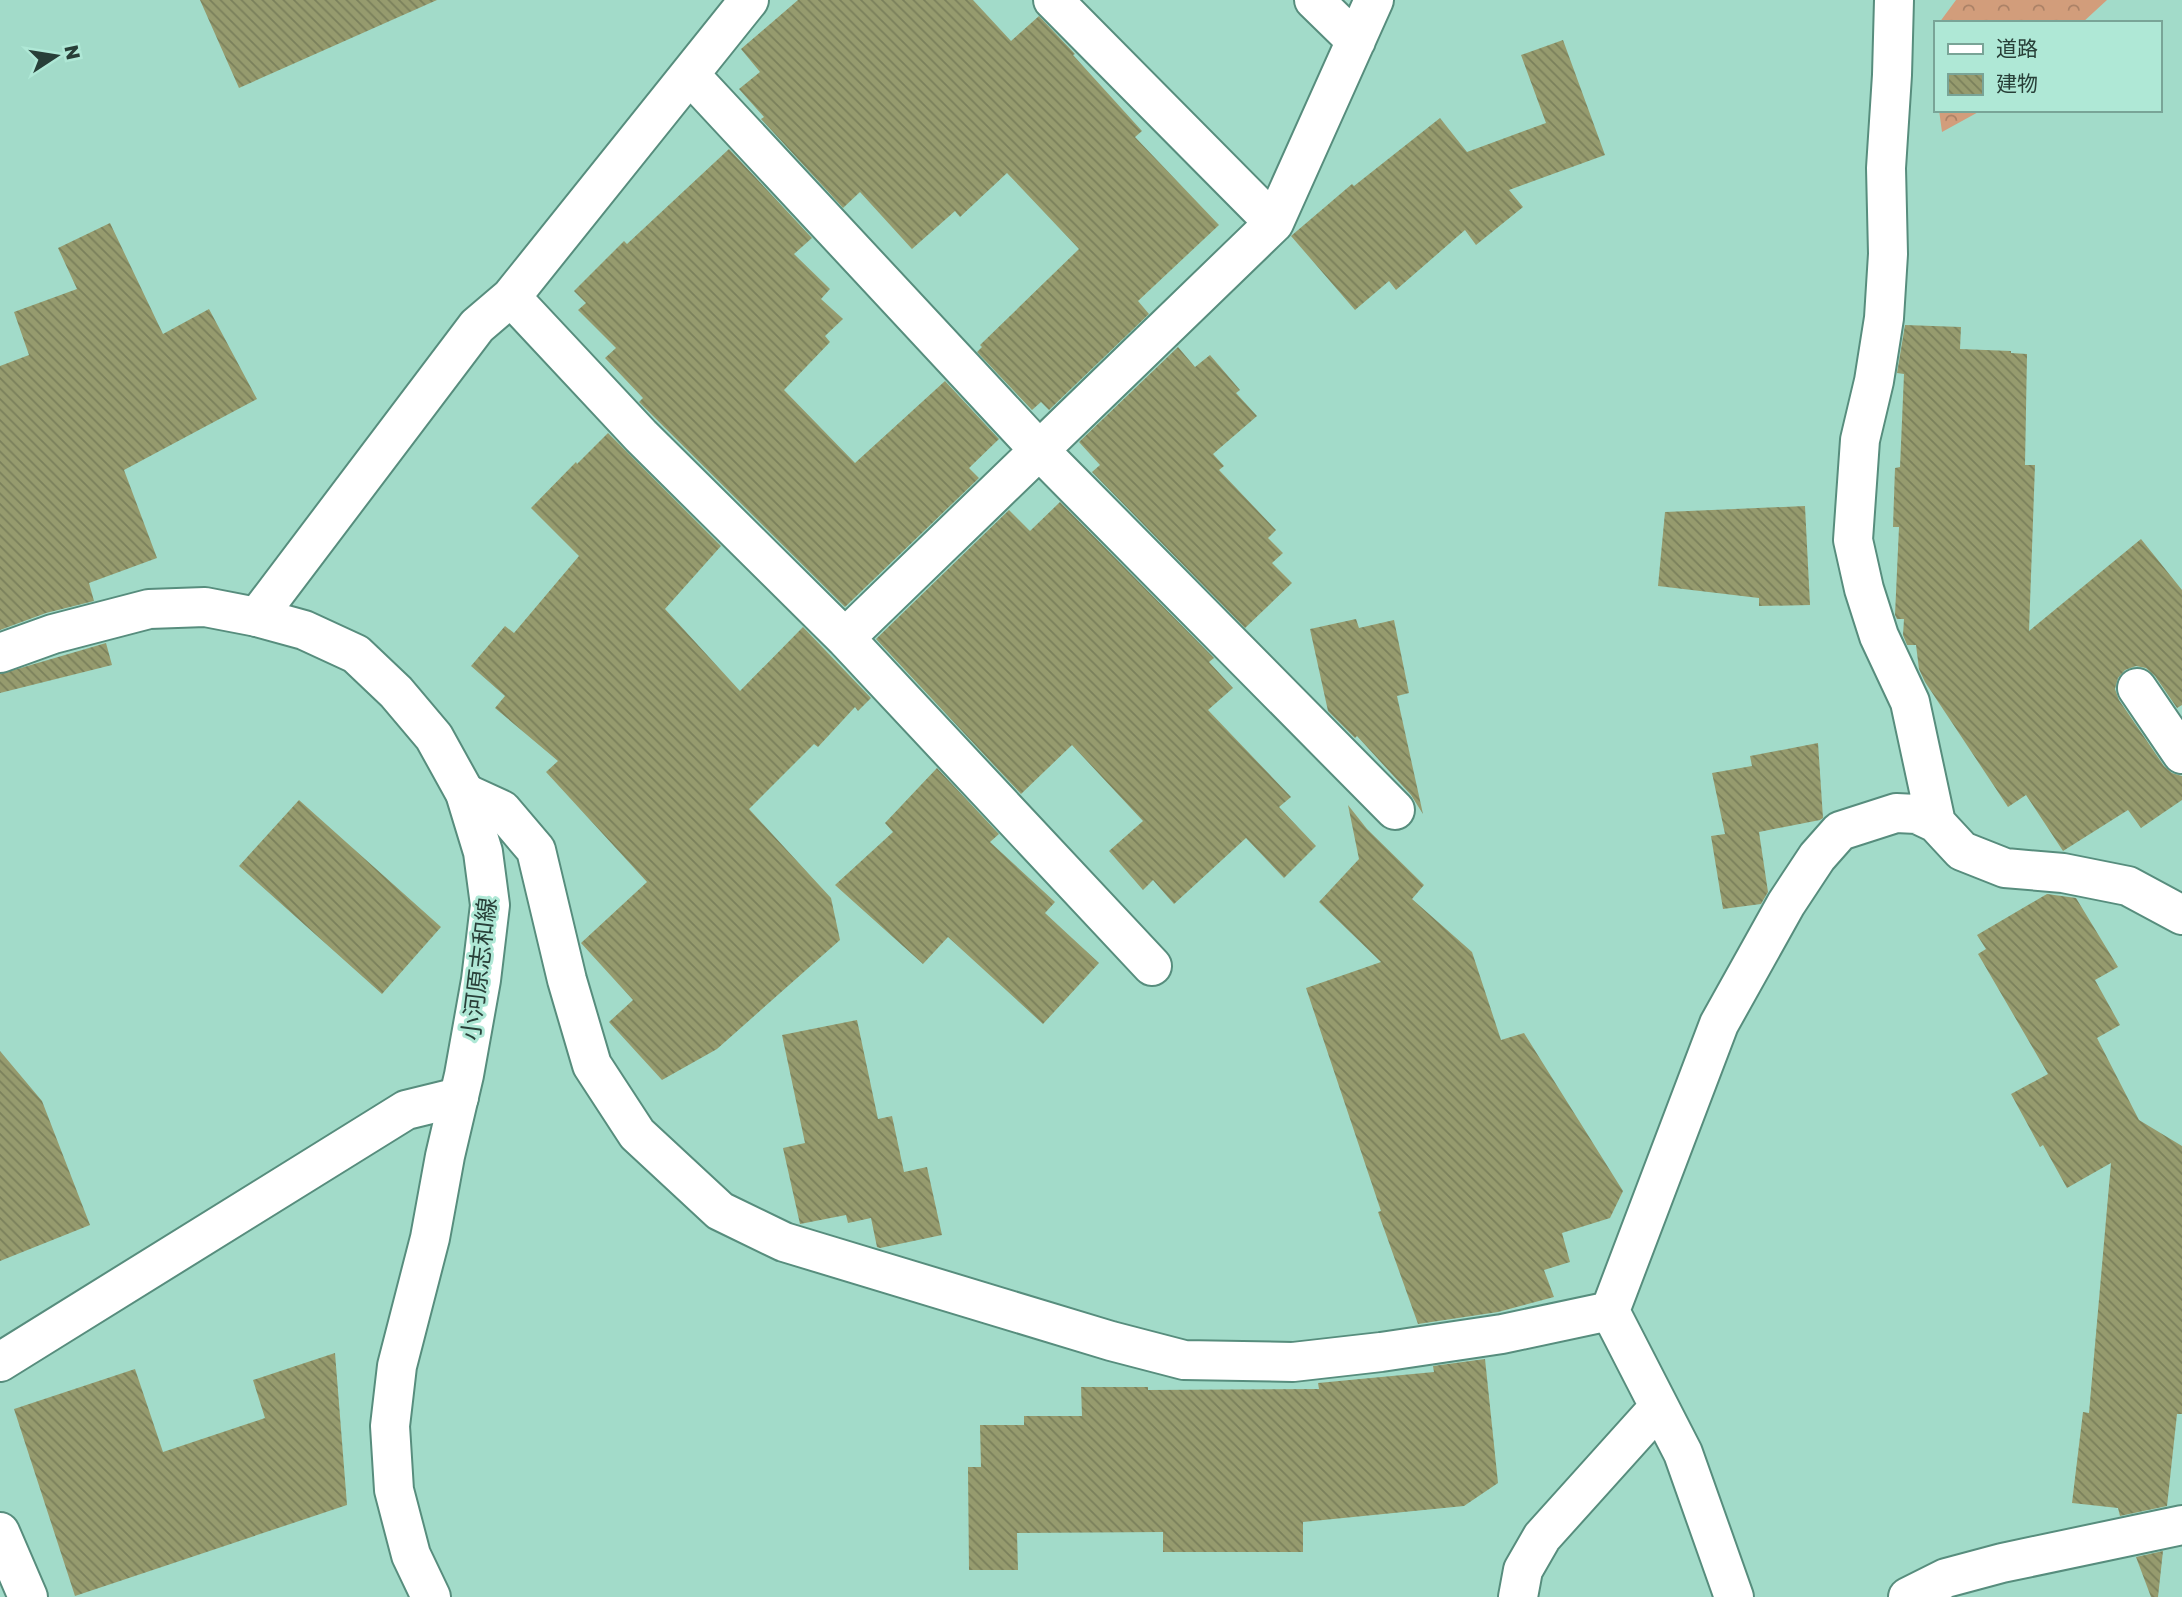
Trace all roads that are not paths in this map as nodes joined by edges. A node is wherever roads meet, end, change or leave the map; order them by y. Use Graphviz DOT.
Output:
graph roads {
  1 [pos="750,0"];
  2 [pos="1053,0"];
  3 [pos="1314,0"];
  4 [pos="1374,0"];
  5 [pos="1894,0"];
  6 [pos="1356,41"];
  7 [pos="690,75"];
  8 [pos="1274,223"];
  9 [pos="512,297"];
  10 [pos="1040,451"];
  11 [pos="257,617"];
  12 [pos="845,638"];
  13 [pos="0,653"];
  14 [pos="2137,688"];
  15 [pos="2182,754"];
  16 [pos="465,793"];
  17 [pos="1395,810"];
  18 [pos="1936,823"];
  19 [pos="2182,915"];
  20 [pos="1152,965"];
  21 [pos="459,1097"];
  22 [pos="1610,1311"];
  23 [pos="0,1362"];
  24 [pos="1659,1407"];
  25 [pos="2182,1525"];
  26 [pos="0,1531"];
  27 [pos="28,1597"];
  28 [pos="431,1597"];
  29 [pos="1518,1597"];
  30 [pos="1734,1597"];
  31 [pos="1908,1597"];
  1 -- 7 [label="street"];
  2 -- 8 [label="street"];
  3 -- 6 [label="street"];
  4 -- 6 [label="street"];
  5 -- 18 [label="street"];
  6 -- 8 [label="street"];
  7 -- 9 [label="street"];
  7 -- 10 [label="street"];
  8 -- 10 [label="street"];
  9 -- 11 [label="street"];
  9 -- 12 [label="street"];
  10 -- 12 [label="street"];
  10 -- 17 [label="street"];
  11 -- 13 [label="street, 小河原志和線"];
  11 -- 16 [label="street, 小河原志和線"];
  12 -- 20 [label="street"];
  14 -- 15 [label="street"];
  16 -- 21 [label="street, 小河原志和線"];
  16 -- 22 [label="street"];
  18 -- 19 [label="street"];
  18 -- 22 [label="street"];
  21 -- 23 [label="street"];
  21 -- 28 [label="street, 小河原志和線"];
  22 -- 24 [label="street"];
  24 -- 29 [label="street"];
  24 -- 30 [label="street"];
  25 -- 31 [label="street"];
  26 -- 27 [label="street"];
}
